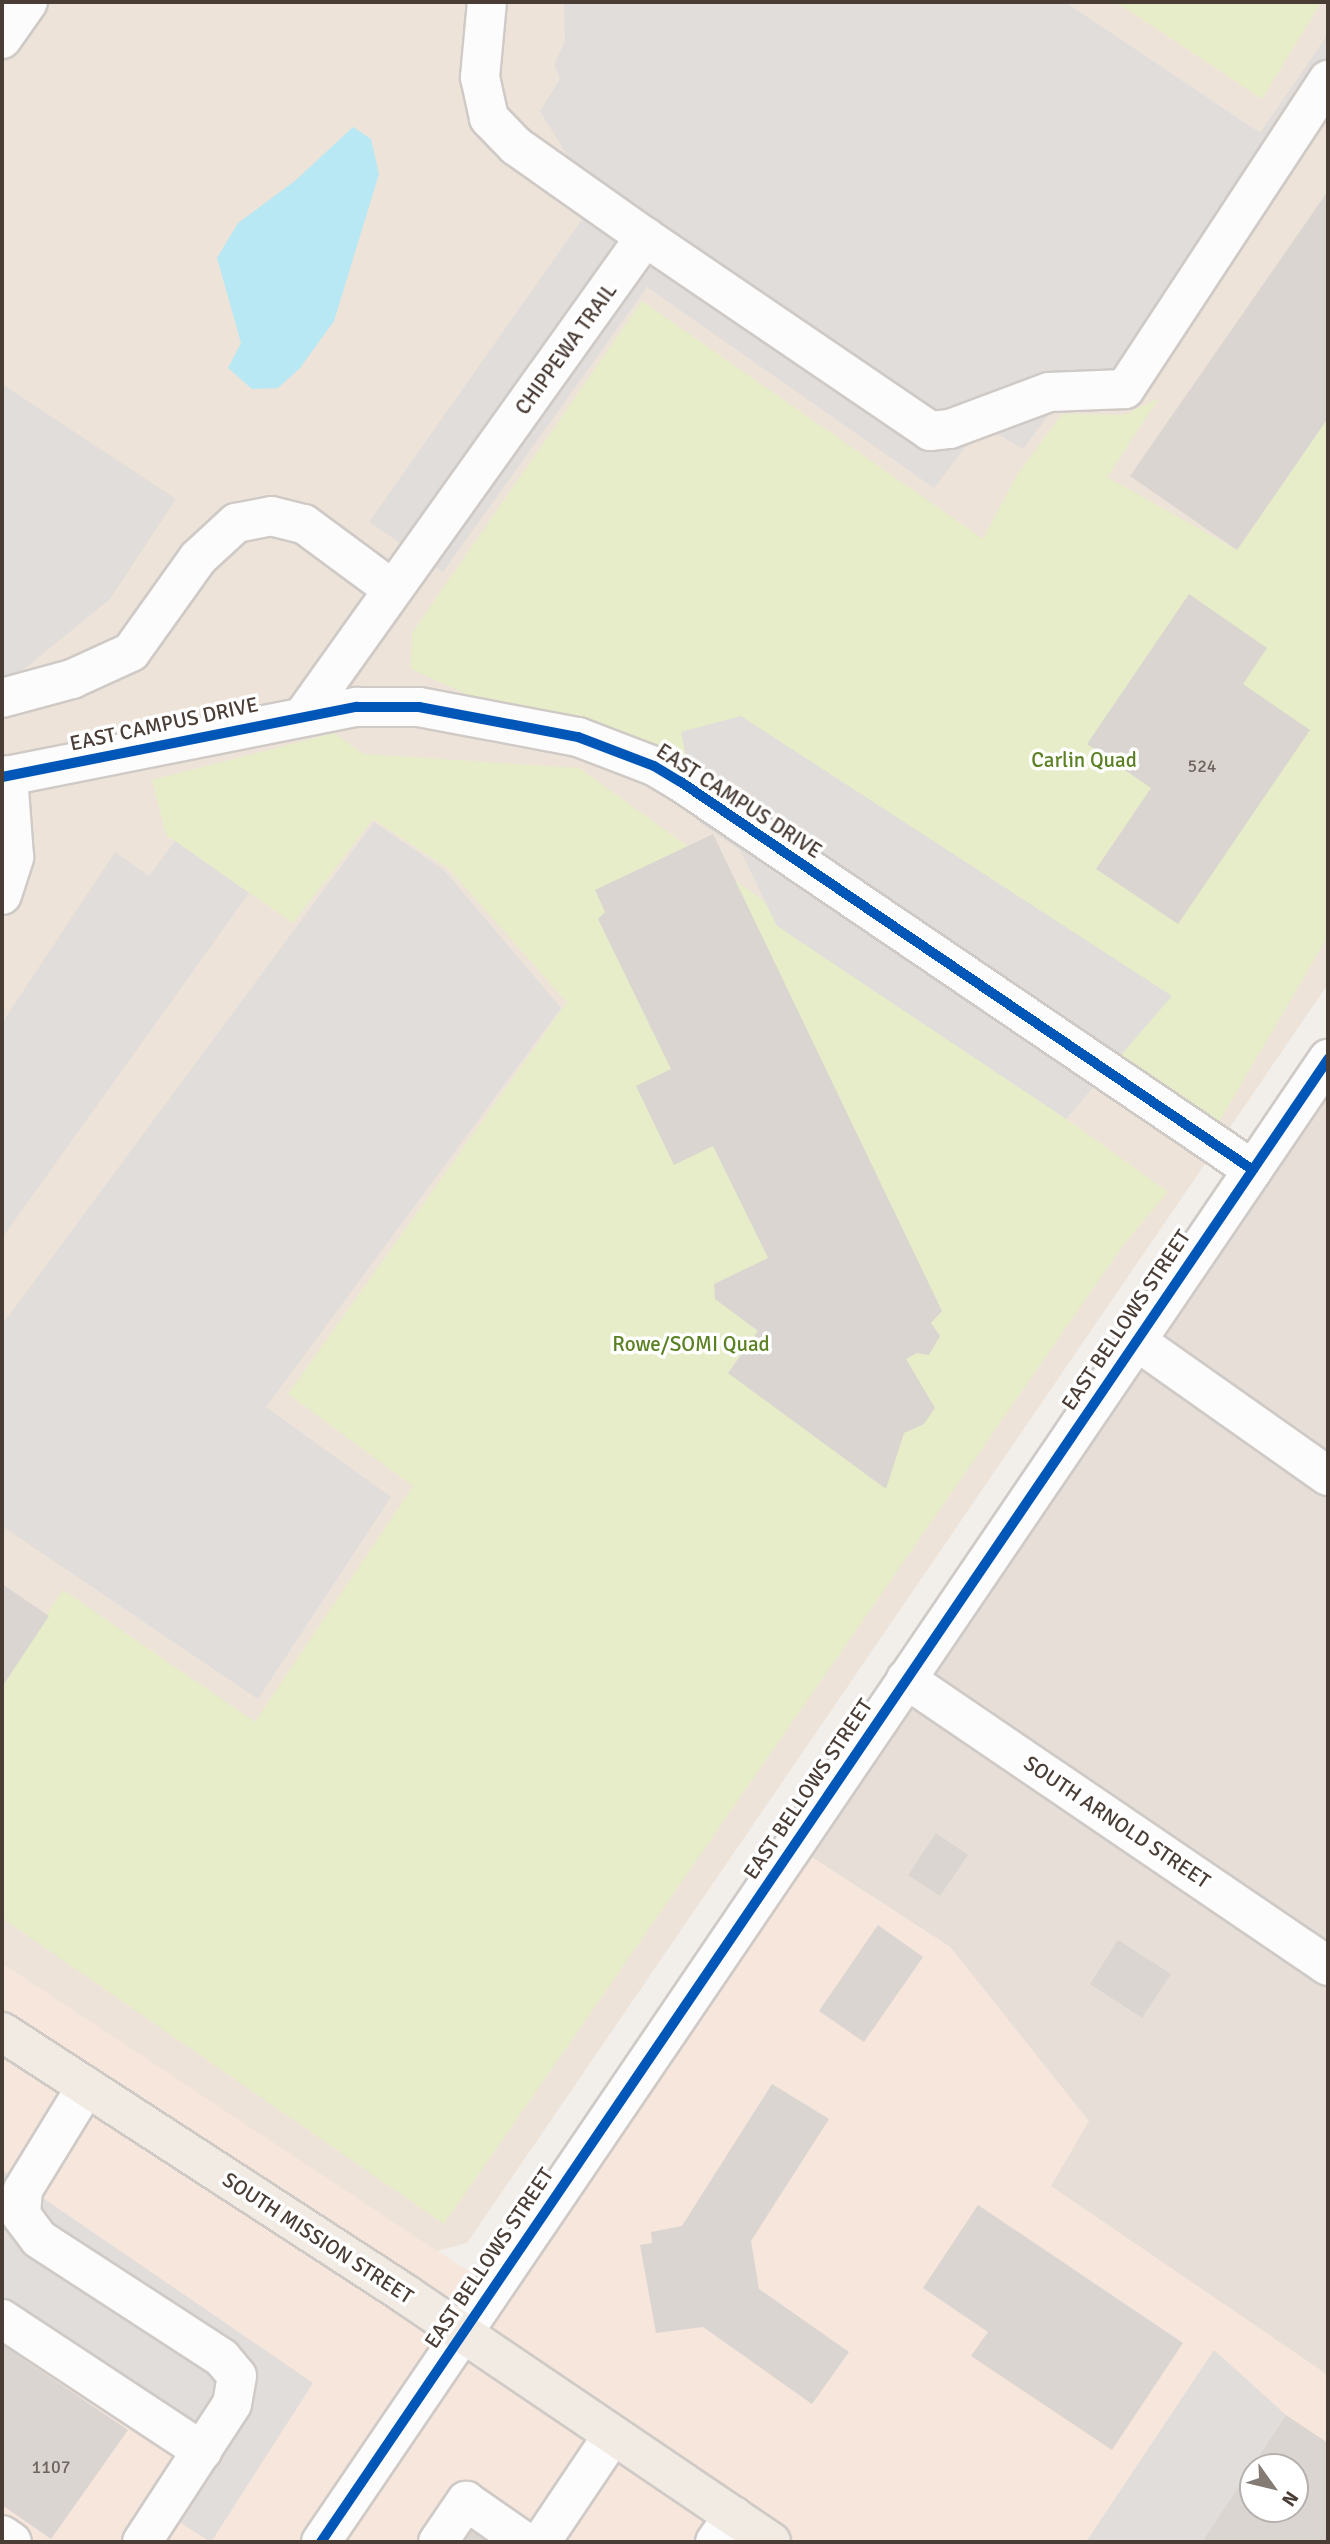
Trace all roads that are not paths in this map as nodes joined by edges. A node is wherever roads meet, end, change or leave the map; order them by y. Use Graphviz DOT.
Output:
graph roads {
  1 [pos="28,2"];
  2 [pos="487,2"];
  3 [pos="2,38"];
  4 [pos="1328,80"];
  5 [pos="645,237"];
  6 [pos="392,589"];
  7 [pos="2,698"];
  8 [pos="303,716"];
  9 [pos="5,776"];
  10 [pos="2,895"];
  11 [pos="1328,1059"];
  12 [pos="1252,1170"];
  13 [pos="1135,1340"];
  14 [pos="1328,1476"];
  15 [pos="906,1679"];
  16 [pos="1328,1966"];
  17 [pos="2,2032"];
  18 [pos="86,2087"];
  19 [pos="11,2220"];
  20 [pos="2,2319"];
  21 [pos="463,2332"];
  22 [pos="613,2435"];
  23 [pos="202,2451"];
  24 [pos="724,2529"];
  25 [pos="2,2535"];
  26 [pos="330,2539"];
  27 [pos="12,2542"];
  28 [pos="142,2542"];
  29 [pos="438,2542"];
  30 [pos="525,2542"];
  31 [pos="541,2542"];
  32 [pos="771,2542"];
  1 -- 3 [label="street"];
  2 -- 5 [label="street"];
  4 -- 5 [label="street"];
  5 -- 6 [label="street, CHIPPEWA TRAIL"];
  6 -- 7 [label="street"];
  6 -- 8 [label="street, CHIPPEWA TRAIL"];
  8 -- 9 [label="street, EAST CAMPUS DRIVE"];
  8 -- 12 [label="street, EAST CAMPUS DRIVE"];
  9 -- 10 [label="street"];
  11 -- 12 [label="street, EAST BELLOWS STREET"];
  12 -- 13 [label="street, EAST BELLOWS STREET"];
  13 -- 14 [label="street"];
  13 -- 15 [label="street, EAST BELLOWS STREET"];
  15 -- 16 [label="street, SOUTH ARNOLD STREET"];
  15 -- 21 [label="street, EAST BELLOWS STREET"];
  17 -- 18 [label="main road, SOUTH MISSION STREET"];
  18 -- 19 [label="street"];
  18 -- 21 [label="main road, SOUTH MISSION STREET"];
  19 -- 23 [label="street"];
  20 -- 23 [label="street"];
  21 -- 22 [label="main road, SOUTH MISSION STREET"];
  21 -- 26 [label="street, EAST BELLOWS STREET"];
  22 -- 24 [label="main road, SOUTH MISSION STREET"];
  22 -- 31 [label="street"];
  23 -- 28 [label="street"];
  24 -- 32 [label="main road, SOUTH MISSION STREET"];
  25 -- 27 [label="street"];
  29 -- 30 [label="street"];
}
